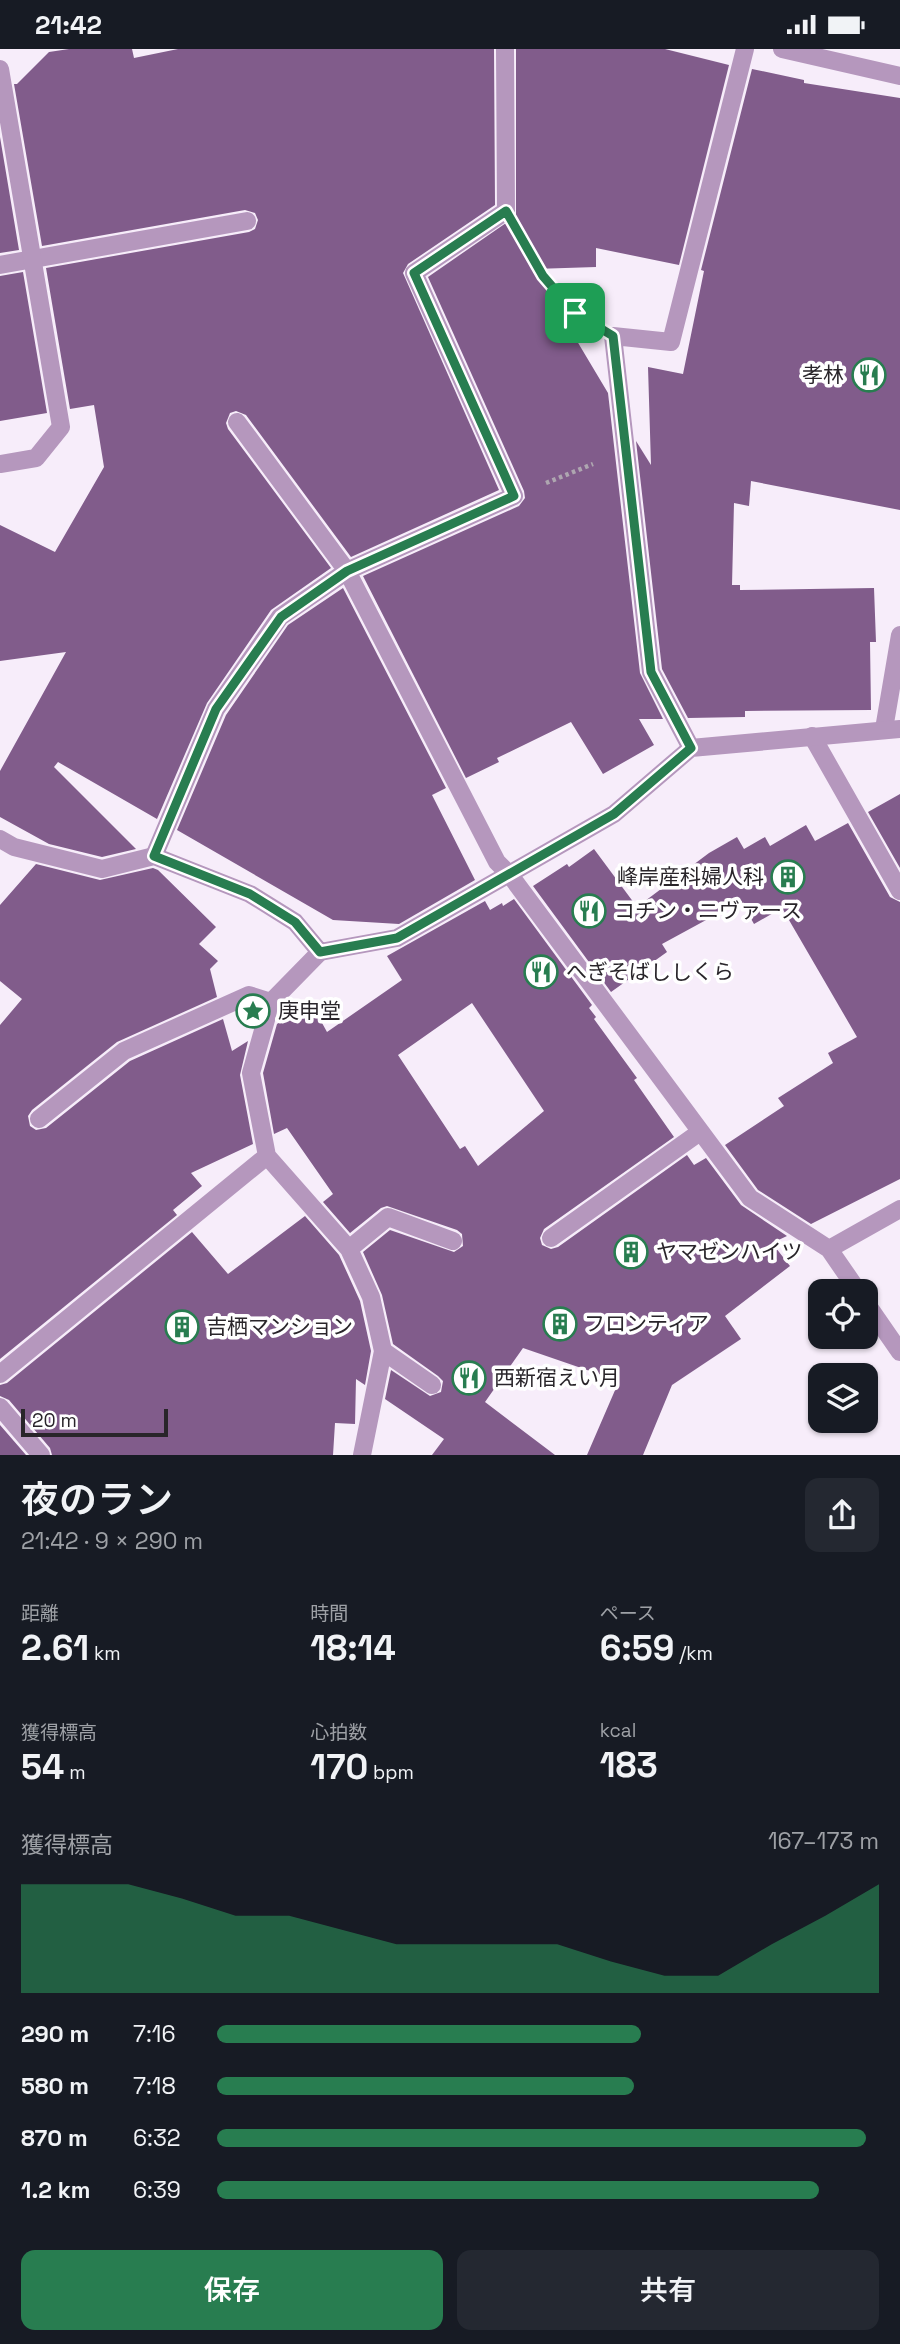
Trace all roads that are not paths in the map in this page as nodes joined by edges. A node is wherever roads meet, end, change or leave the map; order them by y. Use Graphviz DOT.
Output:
graph roads {
  1 [pos="505,49"];
  2 [pos="745,49"];
  3 [pos="782,49"];
  4 [pos="0,69"];
  5 [pos="900,76"];
  6 [pos="247,221"];
  7 [pos="32,259"];
  8 [pos="0,265"];
  9 [pos="237,422"];
  10 [pos="0,464"];
  11 [pos="347,571"];
  12 [pos="900,635"];
  13 [pos="892,729"];
  14 [pos="812,736"];
  15 [pos="691,748"];
  16 [pos="0,839"];
  17 [pos="154,856"];
  18 [pos="510,874"];
  19 [pos="900,891"];
  20 [pos="320,952"];
  21 [pos="271,1002"];
  22 [pos="39,1119"];
  23 [pos="700,1132"];
  24 [pos="267,1156"];
  25 [pos="900,1209"];
  26 [pos="551,1238"];
  27 [pos="453,1241"];
  28 [pos="349,1249"];
  29 [pos="829,1249"];
  30 [pos="850,1279"];
  31 [pos="878,1320"];
  32 [pos="383,1351"];
  33 [pos="900,1352"];
  34 [pos="0,1374"];
  35 [pos="432,1385"];
  36 [pos="0,1407"];
  37 [pos="41,1455"];
  38 [pos="362,1455"];
  1 -- 11 [label="street"];
  2 -- 15 [label="street"];
  3 -- 5 [label="street"];
  4 -- 7 [label="street"];
  6 -- 7 [label="street"];
  7 -- 8 [label="street"];
  7 -- 10 [label="street"];
  9 -- 11 [label="street"];
  11 -- 17 [label="street"];
  11 -- 18 [label="street"];
  12 -- 13 [label="street"];
  13 -- 14 [label="street"];
  14 -- 15 [label="street"];
  14 -- 19 [label="street"];
  15 -- 18 [label="street"];
  16 -- 17 [label="street"];
  17 -- 20 [label="street"];
  18 -- 20 [label="street"];
  18 -- 23 [label="street"];
  20 -- 21 [label="street"];
  21 -- 22 [label="street"];
  21 -- 24 [label="street"];
  23 -- 26 [label="street"];
  23 -- 29 [label="street"];
  24 -- 28 [label="street"];
  24 -- 34 [label="street"];
  25 -- 29 [label="street"];
  27 -- 28 [label="street"];
  28 -- 32 [label="street"];
  29 -- 30 [label="street"];
  31 -- 33 [label="street"];
  32 -- 35 [label="street"];
  32 -- 38 [label="street"];
  36 -- 37 [label="street"];
}
